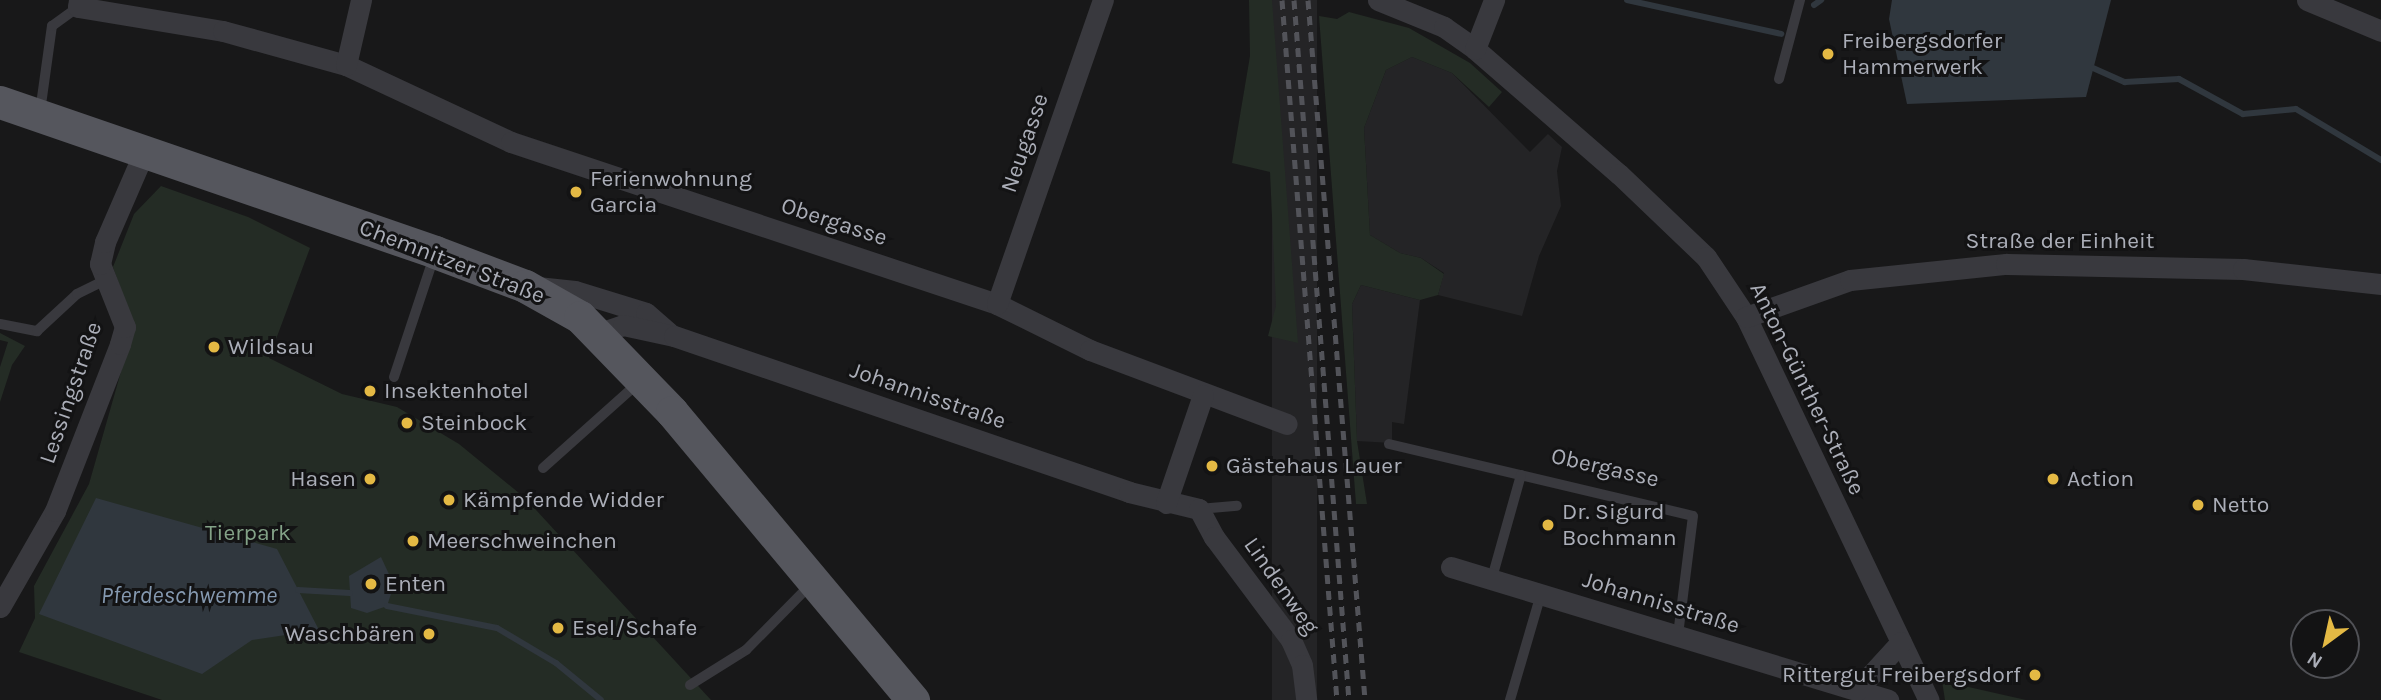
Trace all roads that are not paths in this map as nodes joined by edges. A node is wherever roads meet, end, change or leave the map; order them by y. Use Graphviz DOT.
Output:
graph roads {
  1 [pos="361,0"];
  2 [pos="1104,0"];
  3 [pos="1378,0"];
  4 [pos="1494,0"];
  5 [pos="1800,0"];
  6 [pos="2307,0"];
  7 [pos="78,4"];
  8 [pos="2381,31"];
  9 [pos="1475,49"];
  10 [pos="346,65"];
  11 [pos="1779,79"];
  12 [pos="0,102"];
  13 [pos="40,115"];
  14 [pos="145,150"];
  15 [pos="435,252"];
  16 [pos="104,282"];
  17 [pos="2381,284"];
  18 [pos="525,286"];
  19 [pos="997,304"];
  20 [pos="1746,317"];
  21 [pos="0,324"];
  22 [pos="600,333"];
  23 [pos="674,336"];
  24 [pos="394,377"];
  25 [pos="642,379"];
  26 [pos="1203,395"];
  27 [pos="1287,424"];
  28 [pos="1389,444"];
  29 [pos="544,468"];
  30 [pos="1521,475"];
  31 [pos="1166,503"];
  32 [pos="1237,506"];
  33 [pos="1199,509"];
  34 [pos="1451,566"];
  35 [pos="1492,578"];
  36 [pos="813,581"];
  37 [pos="1541,594"];
  38 [pos="0,607"];
  39 [pos="1678,635"];
  40 [pos="1901,642"];
  41 [pos="690,685"];
  42 [pos="1857,690"];
  43 [pos="914,700"];
  44 [pos="1306,700"];
  45 [pos="1510,700"];
  46 [pos="1888,700"];
  47 [pos="1929,700"];
  1 -- 10 [label="street"];
  2 -- 19 [label="street, Neugasse"];
  3 -- 9 [label="street, Anton-Günther-Straße"];
  4 -- 9 [label="street"];
  5 -- 11 [label="lane"];
  6 -- 8 [label="street"];
  7 -- 10 [label="street, Obergasse"];
  7 -- 13 [label="lane"];
  9 -- 20 [label="street, Anton-Günther-Straße"];
  10 -- 19 [label="street, Obergasse"];
  12 -- 13 [label="main road, Chemnitzer Straße"];
  13 -- 14 [label="main road, Chemnitzer Straße"];
  14 -- 15 [label="main road, Chemnitzer Straße"];
  14 -- 16 [label="street, Lessingstraße"];
  15 -- 18 [label="main road, Chemnitzer Straße"];
  15 -- 24 [label="lane"];
  16 -- 21 [label="lane"];
  16 -- 38 [label="street, Lessingstraße"];
  17 -- 20 [label="street, Straße der Einheit"];
  18 -- 22 [label="main road, Chemnitzer Straße"];
  18 -- 23 [label="street, Johannisstraße"];
  19 -- 26 [label="street, Obergasse"];
  20 -- 40 [label="street, Anton-Günther-Straße"];
  22 -- 23 [label="street, Johannisstraße"];
  22 -- 25 [label="main road, Chemnitzer Straße"];
  23 -- 31 [label="street, Johannisstraße"];
  25 -- 29 [label="lane"];
  25 -- 36 [label="main road, Chemnitzer Straße"];
  26 -- 27 [label="street, Obergasse"];
  26 -- 31 [label="street"];
  28 -- 30 [label="lane, Obergasse"];
  30 -- 35 [label="lane"];
  30 -- 39 [label="lane, Obergasse"];
  31 -- 33 [label="street, Johannisstraße"];
  32 -- 33 [label="lane, Johannisstraße"];
  33 -- 44 [label="street, Lindenweg"];
  34 -- 35 [label="street, Johannisstraße"];
  35 -- 37 [label="street, Johannisstraße"];
  36 -- 41 [label="lane"];
  36 -- 43 [label="main road, Chemnitzer Straße"];
  37 -- 39 [label="street, Johannisstraße"];
  37 -- 45 [label="lane"];
  39 -- 42 [label="street, Johannisstraße"];
  40 -- 42 [label="street"];
  40 -- 47 [label="street, Anton-Günther-Straße"];
  42 -- 46 [label="street, Johannisstraße"];
}
